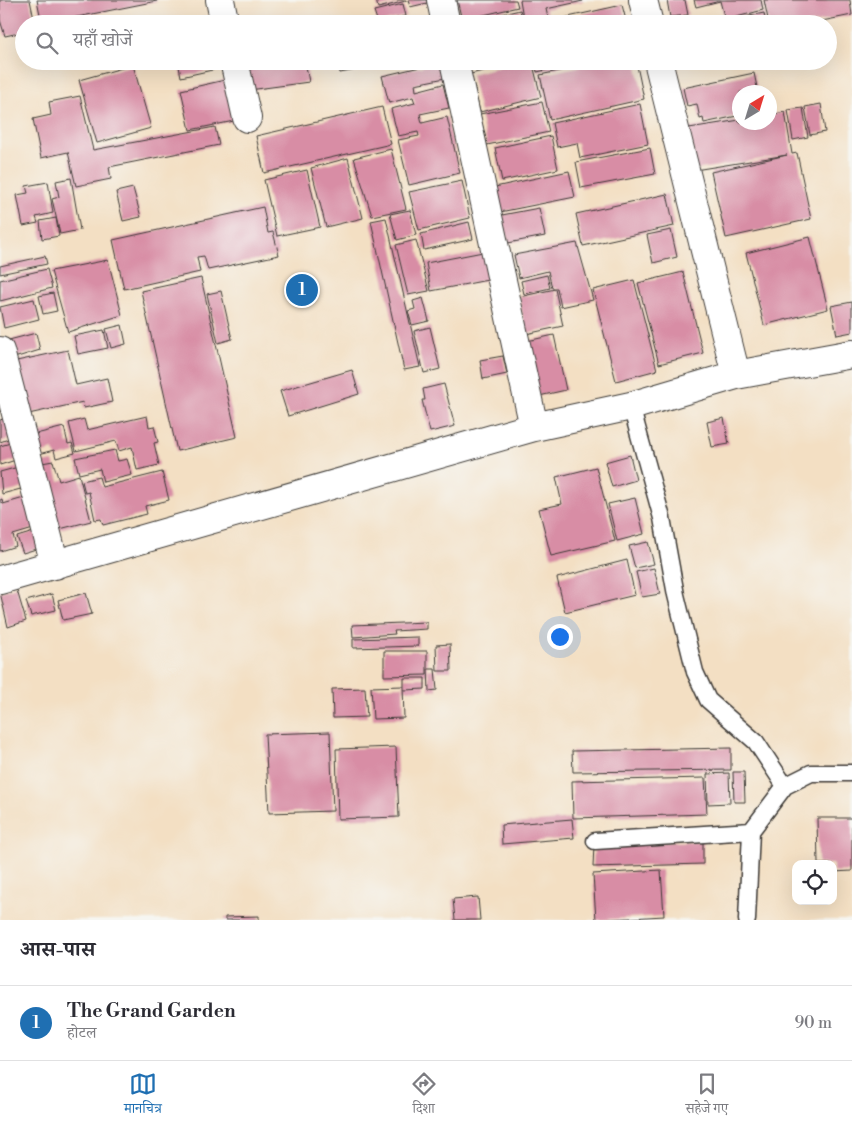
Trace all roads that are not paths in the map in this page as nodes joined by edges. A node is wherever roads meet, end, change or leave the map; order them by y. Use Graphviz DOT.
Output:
graph roads {
  1 [pos="220,0"];
  2 [pos="441,0"];
  3 [pos="643,0"];
  4 [pos="223,15"];
  5 [pos="444,15"];
  6 [pos="647,15"];
  7 [pos="236,70"];
  8 [pos="456,70"];
  9 [pos="660,70"];
  10 [pos="247,118"];
  11 [pos="0,351"];
  12 [pos="852,354"];
  13 [pos="736,375"];
  14 [pos="631,406"];
  15 [pos="534,427"];
  16 [pos="55,565"];
  17 [pos="0,580"];
  18 [pos="852,773"];
  19 [pos="785,786"];
  20 [pos="751,831"];
  21 [pos="594,841"];
  22 [pos="747,920"];
  1 -- 4 [label="street"];
  2 -- 5 [label="street"];
  3 -- 6 [label="street"];
  7 -- 10 [label="street"];
  8 -- 15 [label="street"];
  9 -- 13 [label="street"];
  11 -- 16 [label="street"];
  12 -- 13 [label="street"];
  13 -- 14 [label="street"];
  14 -- 15 [label="street"];
  14 -- 19 [label="lane"];
  15 -- 16 [label="street"];
  16 -- 17 [label="street"];
  18 -- 19 [label="lane"];
  19 -- 20 [label="lane"];
  20 -- 21 [label="lane"];
  20 -- 22 [label="lane"];
}
